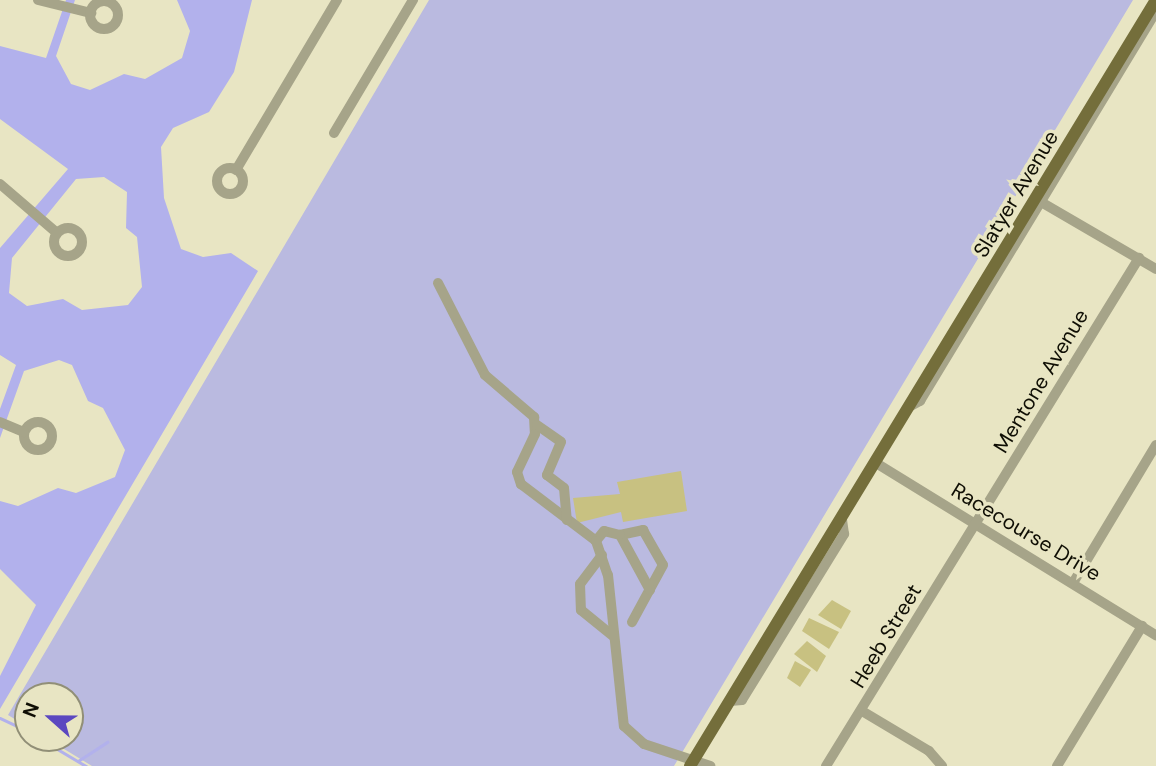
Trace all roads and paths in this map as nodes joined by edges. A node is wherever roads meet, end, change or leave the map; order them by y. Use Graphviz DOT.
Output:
graph roads {
  1 [pos="38,0"];
  2 [pos="337,0"];
  3 [pos="413,0"];
  4 [pos="1156,0"];
  5 [pos="1156,12"];
  6 [pos="91,13"];
  7 [pos="1152,26"];
  8 [pos="334,133"];
  9 [pos="236,170"];
  10 [pos="0,184"];
  11 [pos="1041,202"];
  12 [pos="57,233"];
  13 [pos="1139,258"];
  14 [pos="1156,269"];
  15 [pos="438,284"];
  16 [pos="909,407"];
  17 [pos="5,424"];
  18 [pos="537,425"];
  19 [pos="24,432"];
  20 [pos="1156,445"];
  21 [pos="876,463"];
  22 [pos="567,520"];
  23 [pos="976,525"];
  24 [pos="620,535"];
  25 [pos="596,541"];
  26 [pos="603,555"];
  27 [pos="1073,583"];
  28 [pos="650,590"];
  29 [pos="632,622"];
  30 [pos="1142,626"];
  31 [pos="1156,635"];
  32 [pos="613,636"];
  33 [pos="862,711"];
  34 [pos="692,762"];
  35 [pos="710,766"];
  36 [pos="826,766"];
  37 [pos="942,766"];
  38 [pos="1057,766"];
  1 -- 6 [label="street"];
  2 -- 9 [label="street"];
  3 -- 8 [label="street"];
  4 -- 16 [label="main road, Slatyer Avenue"];
  5 -- 7 [label="street, Slatyer Avenue"];
  7 -- 11 [label="street, Slatyer Avenue"];
  10 -- 12 [label="street"];
  11 -- 13 [label="street"];
  11 -- 16 [label="street, Slatyer Avenue"];
  13 -- 14 [label="street"];
  13 -- 23 [label="street, Mentone Avenue"];
  15 -- 18 [label="street"];
  16 -- 21 [label="main road, Slatyer Avenue"];
  17 -- 19 [label="street"];
  18 -- 22 [label="street"];
  18 -- 22 [label="street"];
  20 -- 27 [label="street"];
  21 -- 23 [label="street, Racecourse Drive"];
  21 -- 34 [label="main road, Slatyer Avenue"];
  22 -- 25 [label="street"];
  23 -- 27 [label="street, Racecourse Drive"];
  23 -- 33 [label="street, Heeb Street"];
  24 -- 25 [label="street"];
  24 -- 28 [label="street"];
  24 -- 28 [label="street"];
  25 -- 26 [label="street"];
  26 -- 32 [label="street"];
  26 -- 32 [label="street"];
  27 -- 30 [label="street, Racecourse Drive"];
  28 -- 29 [label="street"];
  30 -- 31 [label="street, Racecourse Drive"];
  30 -- 38 [label="street"];
  32 -- 34 [label="street"];
  33 -- 36 [label="street, Heeb Street"];
  33 -- 37 [label="street"];
  34 -- 35 [label="street"];
}
